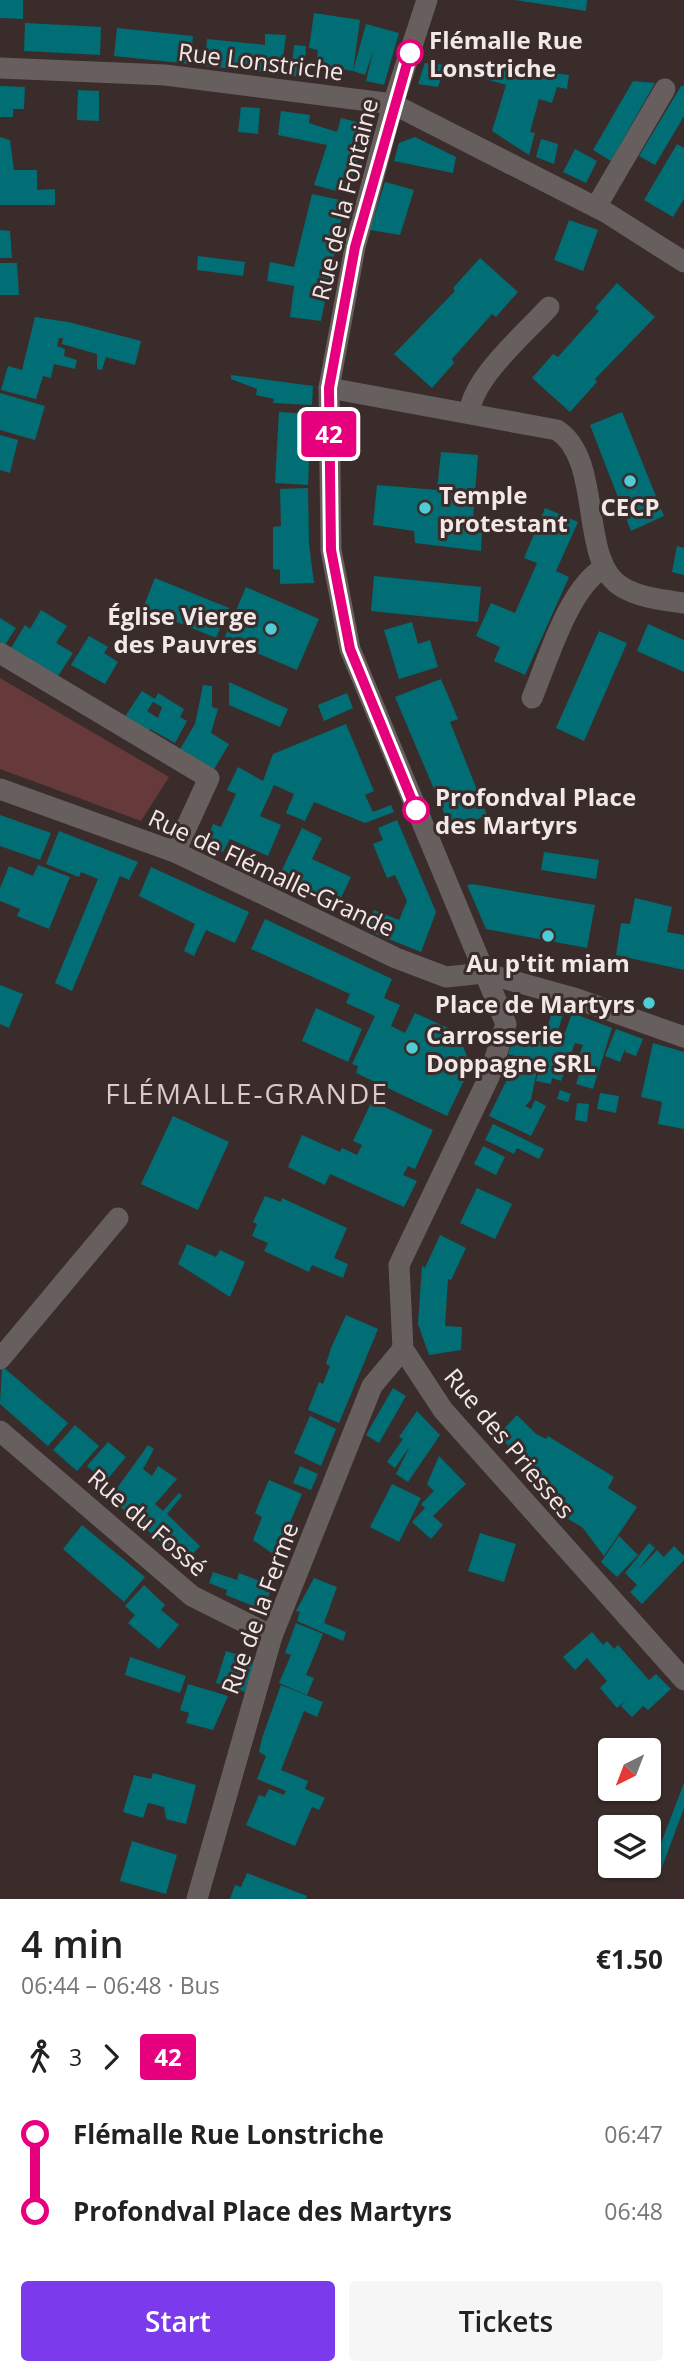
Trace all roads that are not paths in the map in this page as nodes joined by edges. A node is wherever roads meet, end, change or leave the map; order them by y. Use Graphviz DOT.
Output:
graph roads {
  1 [pos="427,0"];
  2 [pos="0,68"];
  3 [pos="665,89"];
  4 [pos="393,104"];
  5 [pos="596,207"];
  6 [pos="684,262"];
  7 [pos="549,306"];
  8 [pos="329,388"];
  9 [pos="469,413"];
  10 [pos="604,568"];
  11 [pos="684,603"];
  12 [pos="0,653"];
  13 [pos="532,698"];
  14 [pos="0,789"];
  15 [pos="175,852"];
  16 [pos="484,973"];
  17 [pos="684,1037"];
  18 [pos="118,1218"];
  19 [pos="403,1349"];
  20 [pos="0,1359"];
  21 [pos="0,1431"];
  22 [pos="272,1636"];
  23 [pos="684,1679"];
  24 [pos="197,1899"];
  1 -- 4 [label="street, Rue de la Fontaine"];
  2 -- 4 [label="street, Rue Lonstriche"];
  3 -- 5 [label="street"];
  4 -- 5 [label="street, Rue Lonstriche"];
  4 -- 8 [label="street, Rue de la Fontaine"];
  5 -- 6 [label="street, Rue Lonstriche"];
  7 -- 9 [label="street"];
  8 -- 9 [label="street"];
  8 -- 16 [label="street, Rue de la Fontaine"];
  9 -- 10 [label="street"];
  10 -- 11 [label="street"];
  10 -- 13 [label="street"];
  12 -- 15 [label="street"];
  14 -- 15 [label="street, Rue de Flémalle-Grande"];
  15 -- 16 [label="street, Rue de Flémalle-Grande"];
  16 -- 17 [label="street"];
  16 -- 19 [label="street"];
  18 -- 20 [label="street"];
  19 -- 22 [label="street, Rue de la Ferme"];
  19 -- 23 [label="street, Rue des Priesses"];
  21 -- 22 [label="street, Rue du Fossé"];
  22 -- 24 [label="street, Rue de la Ferme"];
}
